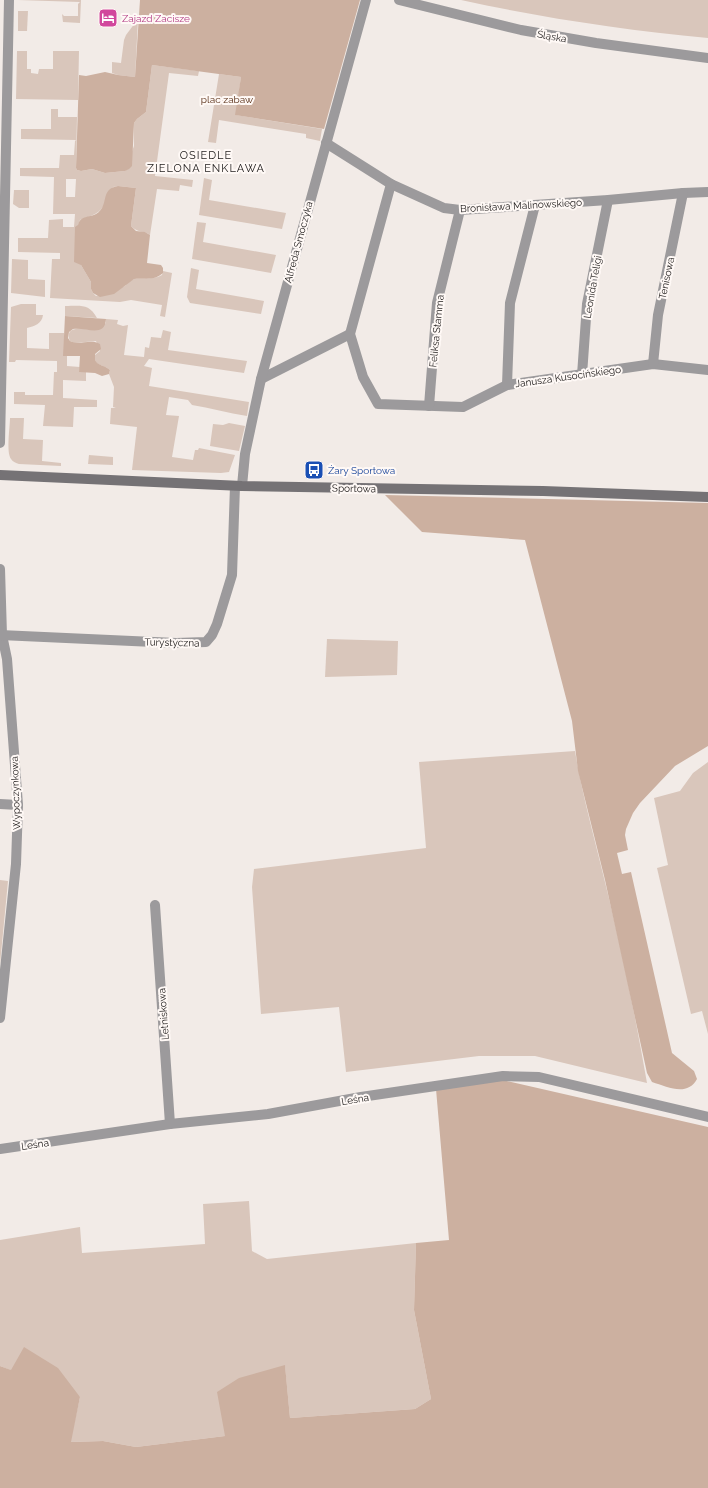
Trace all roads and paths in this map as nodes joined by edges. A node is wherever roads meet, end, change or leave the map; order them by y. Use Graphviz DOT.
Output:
graph roads {
  1 [pos="9,0"];
  2 [pos="366,0"];
  3 [pos="399,0"];
  4 [pos="4,49"];
  5 [pos="708,58"];
  6 [pos="326,143"];
  7 [pos="3,173"];
  8 [pos="391,184"];
  9 [pos="683,192"];
  10 [pos="708,192"];
  11 [pos="608,200"];
  12 [pos="535,205"];
  13 [pos="460,210"];
  14 [pos="2,292"];
  15 [pos="350,334"];
  16 [pos="653,364"];
  17 [pos="708,370"];
  18 [pos="582,375"];
  19 [pos="261,379"];
  20 [pos="507,385"];
  21 [pos="429,406"];
  22 [pos="0,412"];
  23 [pos="0,442"];
  24 [pos="0,475"];
  25 [pos="238,486"];
  26 [pos="708,497"];
  27 [pos="0,569"];
  28 [pos="1,635"];
  29 [pos="0,804"];
  30 [pos="18,805"];
  31 [pos="155,905"];
  32 [pos="0,1018"];
  33 [pos="708,1117"];
  34 [pos="170,1124"];
  35 [pos="0,1149"];
  1 -- 4 [label="street"];
  2 -- 6 [label="street, Alfreda Smoczyka"];
  3 -- 5 [label="street, Śląska"];
  4 -- 7 [label="street"];
  6 -- 8 [label="street, Bronisława Malinowskiego"];
  6 -- 19 [label="street, Alfreda Smoczyka"];
  7 -- 14 [label="street"];
  8 -- 13 [label="street, Bronisława Malinowskiego"];
  8 -- 15 [label="street"];
  9 -- 10 [label="street, Bronisława Malinowskiego"];
  9 -- 11 [label="street, Bronisława Malinowskiego"];
  9 -- 16 [label="street, Tenisowa"];
  11 -- 12 [label="street, Bronisława Malinowskiego"];
  11 -- 18 [label="street, Leonida Teligi"];
  12 -- 13 [label="street, Bronisława Malinowskiego"];
  12 -- 20 [label="street"];
  13 -- 21 [label="street, Feliksa Stamma"];
  14 -- 22 [label="street"];
  15 -- 19 [label="street"];
  15 -- 21 [label="street, Janusza Kusocińskiego"];
  16 -- 17 [label="street, Janusza Kusocińskiego"];
  16 -- 18 [label="street, Janusza Kusocińskiego"];
  18 -- 20 [label="street, Janusza Kusocińskiego"];
  19 -- 25 [label="street, Alfreda Smoczyka"];
  20 -- 21 [label="street, Janusza Kusocińskiego"];
  22 -- 23 [label="street"];
  24 -- 25 [label="street, Sportowa"];
  25 -- 26 [label="street, Sportowa"];
  25 -- 28 [label="street, Turystyczna"];
  27 -- 28 [label="street, Wypoczynkowa"];
  28 -- 30 [label="street, Wypoczynkowa"];
  29 -- 30 [label="street"];
  30 -- 32 [label="street, Wypoczynkowa"];
  31 -- 34 [label="street, Letniskowa"];
  33 -- 34 [label="street, Leśna"];
  34 -- 35 [label="street, Leśna"];
}
